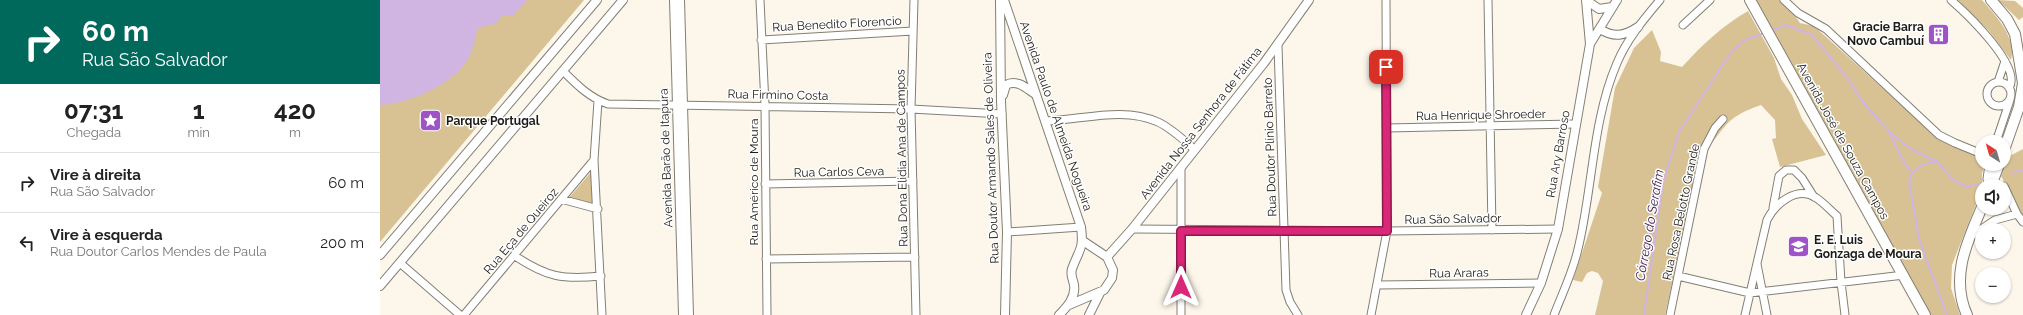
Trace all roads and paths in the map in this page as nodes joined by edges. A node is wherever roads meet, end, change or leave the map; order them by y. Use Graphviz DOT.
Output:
graph roads {
  1 [pos="597,0"];
  2 [pos="623,0"];
  3 [pos="674,0"];
  4 [pos="680,0"];
  5 [pos="760,0"];
  6 [pos="914,0"];
  7 [pos="1000,0"];
  8 [pos="1004,0"];
  9 [pos="1309,0"];
  10 [pos="1386,0"];
  11 [pos="1488,0"];
  12 [pos="1586,0"];
  13 [pos="1660,0"];
  14 [pos="1710,0"];
  15 [pos="1750,0"];
  16 [pos="1784,0"];
  17 [pos="1951,0"];
  18 [pos="1991,0"];
  19 [pos="1615,3"];
  20 [pos="1683,25"];
  21 [pos="1638,27"];
  22 [pos="1600,29"];
  23 [pos="913,31"];
  24 [pos="762,40"];
  25 [pos="1590,44"];
  26 [pos="1278,46"];
  27 [pos="2018,51"];
  28 [pos="2007,63"];
  29 [pos="564,72"];
  30 [pos="1998,82"];
  31 [pos="2009,88"];
  32 [pos="1035,94"];
  33 [pos="2010,100"];
  34 [pos="598,101"];
  35 [pos="1001,101"];
  36 [pos="680,104"];
  37 [pos="765,105"];
  38 [pos="2002,106"];
  39 [pos="911,109"];
  40 [pos="1002,114"];
  41 [pos="1723,119"];
  42 [pos="1046,121"];
  43 [pos="2003,123"];
  44 [pos="1575,124"];
  45 [pos="1492,126"];
  46 [pos="1387,128"];
  47 [pos="1999,135"];
  48 [pos="2009,135"];
  49 [pos="1195,150"];
  50 [pos="1975,151"];
  51 [pos="594,160"];
  52 [pos="1181,168"];
  53 [pos="913,181"];
  54 [pos="765,184"];
  55 [pos="1814,197"];
  56 [pos="561,199"];
  57 [pos="2011,201"];
  58 [pos="1773,208"];
  59 [pos="598,209"];
  60 [pos="2017,214"];
  61 [pos="1979,215"];
  62 [pos="2023,222"];
  63 [pos="1080,227"];
  64 [pos="1132,229"];
  65 [pos="1558,229"];
  66 [pos="1284,230"];
  67 [pos="1492,230"];
  68 [pos="1181,231"];
  69 [pos="1387,231"];
  70 [pos="1007,232"];
  71 [pos="1970,236"];
  72 [pos="1083,241"];
  73 [pos="380,255"];
  74 [pos="515,256"];
  75 [pos="915,257"];
  76 [pos="1107,257"];
  77 [pos="766,259"];
  78 [pos="1757,262"];
  79 [pos="400,263"];
  80 [pos="1904,275"];
  81 [pos="600,276"];
  82 [pos="1678,276"];
  83 [pos="1841,282"];
  84 [pos="1541,283"];
  85 [pos="381,285"];
  86 [pos="1377,285"];
  87 [pos="1764,292"];
  88 [pos="1100,293"];
  89 [pos="1750,293"];
  90 [pos="1069,305"];
  91 [pos="460,315"];
  92 [pos="464,315"];
  93 [pos="602,315"];
  94 [pos="683,315"];
  95 [pos="689,315"];
  96 [pos="767,315"];
  97 [pos="916,315"];
  98 [pos="1005,315"];
  99 [pos="1059,315"];
  100 [pos="1089,315"];
  101 [pos="1181,315"];
  102 [pos="1298,315"];
  103 [pos="1371,315"];
  104 [pos="1526,315"];
  105 [pos="1554,315"];
  106 [pos="1670,315"];
  107 [pos="1745,315"];
  108 [pos="1768,315"];
  109 [pos="1845,315"];
  110 [pos="1925,315"];
  111 [pos="1967,315"];
  1 -- 73 [label="main road"];
  2 -- 29 [label="main road"];
  3 -- 36 [label="main road, Avenida Barão de Itapura"];
  4 -- 36 [label="main road, Avenida Barão de Itapura"];
  5 -- 24 [label="street, Rua Américo de Moura"];
  6 -- 23 [label="street, Rua Dona Elidia Ana de Campos"];
  7 -- 35 [label="main road, Rua Doutor Armando Sales de Oliveira"];
  8 -- 32 [label="main road, Avenida Paulo de Almeida Nogueira"];
  9 -- 26 [label="main road, Avenida Nossa Senhora de Fátima"];
  10 -- 46 [label="street"];
  11 -- 45 [label="street"];
  12 -- 19 [label="main road"];
  12 -- 25 [label="main road"];
  13 -- 21 [label="street"];
  14 -- 20 [label="street"];
  15 -- 80 [label="highway, Avenida José de Souza Campos"];
  16 -- 50 [label="street"];
  17 -- 28 [label="street"];
  18 -- 27 [label="highway"];
  19 -- 22 [label="main road, Rua Ary Barroso"];
  21 -- 22 [label="main road"];
  21 -- 105 [label="street"];
  22 -- 25 [label="main road, Rua Ary Barroso"];
  23 -- 24 [label="street, Rua Benedito Florencio"];
  23 -- 39 [label="street, Rua Dona Elidia Ana de Campos"];
  24 -- 37 [label="street, Rua Américo de Moura"];
  25 -- 44 [label="main road, Rua Ary Barroso"];
  26 -- 49 [label="main road, Avenida Nossa Senhora de Fátima"];
  26 -- 66 [label="street, Rua Doutor Plínio Barreto"];
  27 -- 28 [label="street"];
  27 -- 48 [label="highway"];
  28 -- 30 [label="street"];
  28 -- 31 [label="street"];
  29 -- 34 [label="street, Rua Firmino Costa"];
  29 -- 79 [label="main road"];
  30 -- 31 [label="street"];
  30 -- 38 [label="street"];
  31 -- 33 [label="street"];
  32 -- 35 [label="main road"];
  32 -- 42 [label="main road, Avenida Paulo de Almeida Nogueira"];
  33 -- 38 [label="street"];
  33 -- 43 [label="street"];
  34 -- 36 [label="street, Rua Firmino Costa"];
  34 -- 51 [label="street"];
  35 -- 40 [label="main road, Rua Doutor Armando Sales de Oliveira"];
  36 -- 37 [label="street, Rua Firmino Costa"];
  36 -- 94 [label="main road, Avenida Barão de Itapura"];
  36 -- 95 [label="main road, Avenida Barão de Itapura"];
  37 -- 39 [label="street, Rua Firmino Costa"];
  37 -- 54 [label="street, Rua Américo de Moura"];
  38 -- 43 [label="street"];
  39 -- 40 [label="street, Rua Firmino Costa"];
  39 -- 53 [label="street, Rua Dona Elidia Ana de Campos"];
  40 -- 70 [label="main road, Rua Doutor Armando Sales de Oliveira"];
  41 -- 82 [label="street, Rua Rosa Belotto Grande"];
  42 -- 49 [label="street"];
  42 -- 63 [label="main road, Avenida Paulo de Almeida Nogueira"];
  43 -- 47 [label="street"];
  44 -- 45 [label="street, Rua Henrique Shroeder"];
  44 -- 65 [label="main road, Rua Ary Barroso"];
  45 -- 46 [label="street, Rua Henrique Shroeder"];
  45 -- 67 [label="street"];
  46 -- 69 [label="street"];
  49 -- 52 [label="main road, Avenida Nossa Senhora de Fátima"];
  51 -- 56 [label="street, Rua Eça de Queiroz"];
  51 -- 59 [label="street"];
  52 -- 64 [label="main road, Avenida Nossa Senhora de Fátima"];
  52 -- 68 [label="street"];
  53 -- 54 [label="street, Rua Carlos Ceva"];
  53 -- 75 [label="street, Rua Dona Elidia Ana de Campos"];
  54 -- 77 [label="street, Rua Américo de Moura"];
  55 -- 58 [label="street"];
  55 -- 58 [label="street"];
  55 -- 83 [label="street"];
  56 -- 59 [label="street"];
  56 -- 74 [label="street, Rua Eça de Queiroz"];
  57 -- 60 [label="street"];
  58 -- 78 [label="street"];
  59 -- 81 [label="street"];
  60 -- 62 [label="street"];
  60 -- 71 [label="street"];
  61 -- 71 [label="highway"];
  63 -- 70 [label="street"];
  63 -- 72 [label="main road, Avenida Paulo de Almeida Nogueira"];
  64 -- 68 [label="street, Rua São Salvador"];
  64 -- 76 [label="main road, Avenida Nossa Senhora de Fátima"];
  65 -- 67 [label="street, Rua São Salvador"];
  65 -- 84 [label="main road, Rua Ary Barroso"];
  66 -- 68 [label="street, Rua São Salvador"];
  66 -- 69 [label="street, Rua São Salvador"];
  66 -- 102 [label="street, Rua Doutor Plínio Barreto"];
  67 -- 69 [label="street, Rua São Salvador"];
  68 -- 101 [label="street"];
  69 -- 86 [label="street"];
  70 -- 98 [label="main road, Rua Doutor Armando Sales de Oliveira"];
  71 -- 111 [label="highway"];
  72 -- 76 [label="main road"];
  72 -- 90 [label="main road"];
  74 -- 81 [label="street"];
  74 -- 92 [label="street, Rua Eça de Queiroz"];
  75 -- 77 [label="street"];
  75 -- 97 [label="street, Rua Dona Elidia Ana de Campos"];
  76 -- 88 [label="main road"];
  77 -- 96 [label="street, Rua Américo de Moura"];
  78 -- 87 [label="street"];
  78 -- 89 [label="street"];
  79 -- 85 [label="main road"];
  79 -- 91 [label="street"];
  80 -- 83 [label="street"];
  80 -- 110 [label="highway, Avenida José de Souza Campos"];
  81 -- 93 [label="street"];
  82 -- 89 [label="street"];
  82 -- 106 [label="street, Rua Rosa Belotto Grande"];
  83 -- 87 [label="street"];
  83 -- 109 [label="street"];
  84 -- 86 [label="street, Rua Araras"];
  84 -- 104 [label="main road, Rua Ary Barroso"];
  86 -- 103 [label="street"];
  87 -- 89 [label="street"];
  87 -- 108 [label="street"];
  88 -- 90 [label="main road"];
  88 -- 100 [label="main road"];
  89 -- 107 [label="street"];
  90 -- 99 [label="main road"];
}
